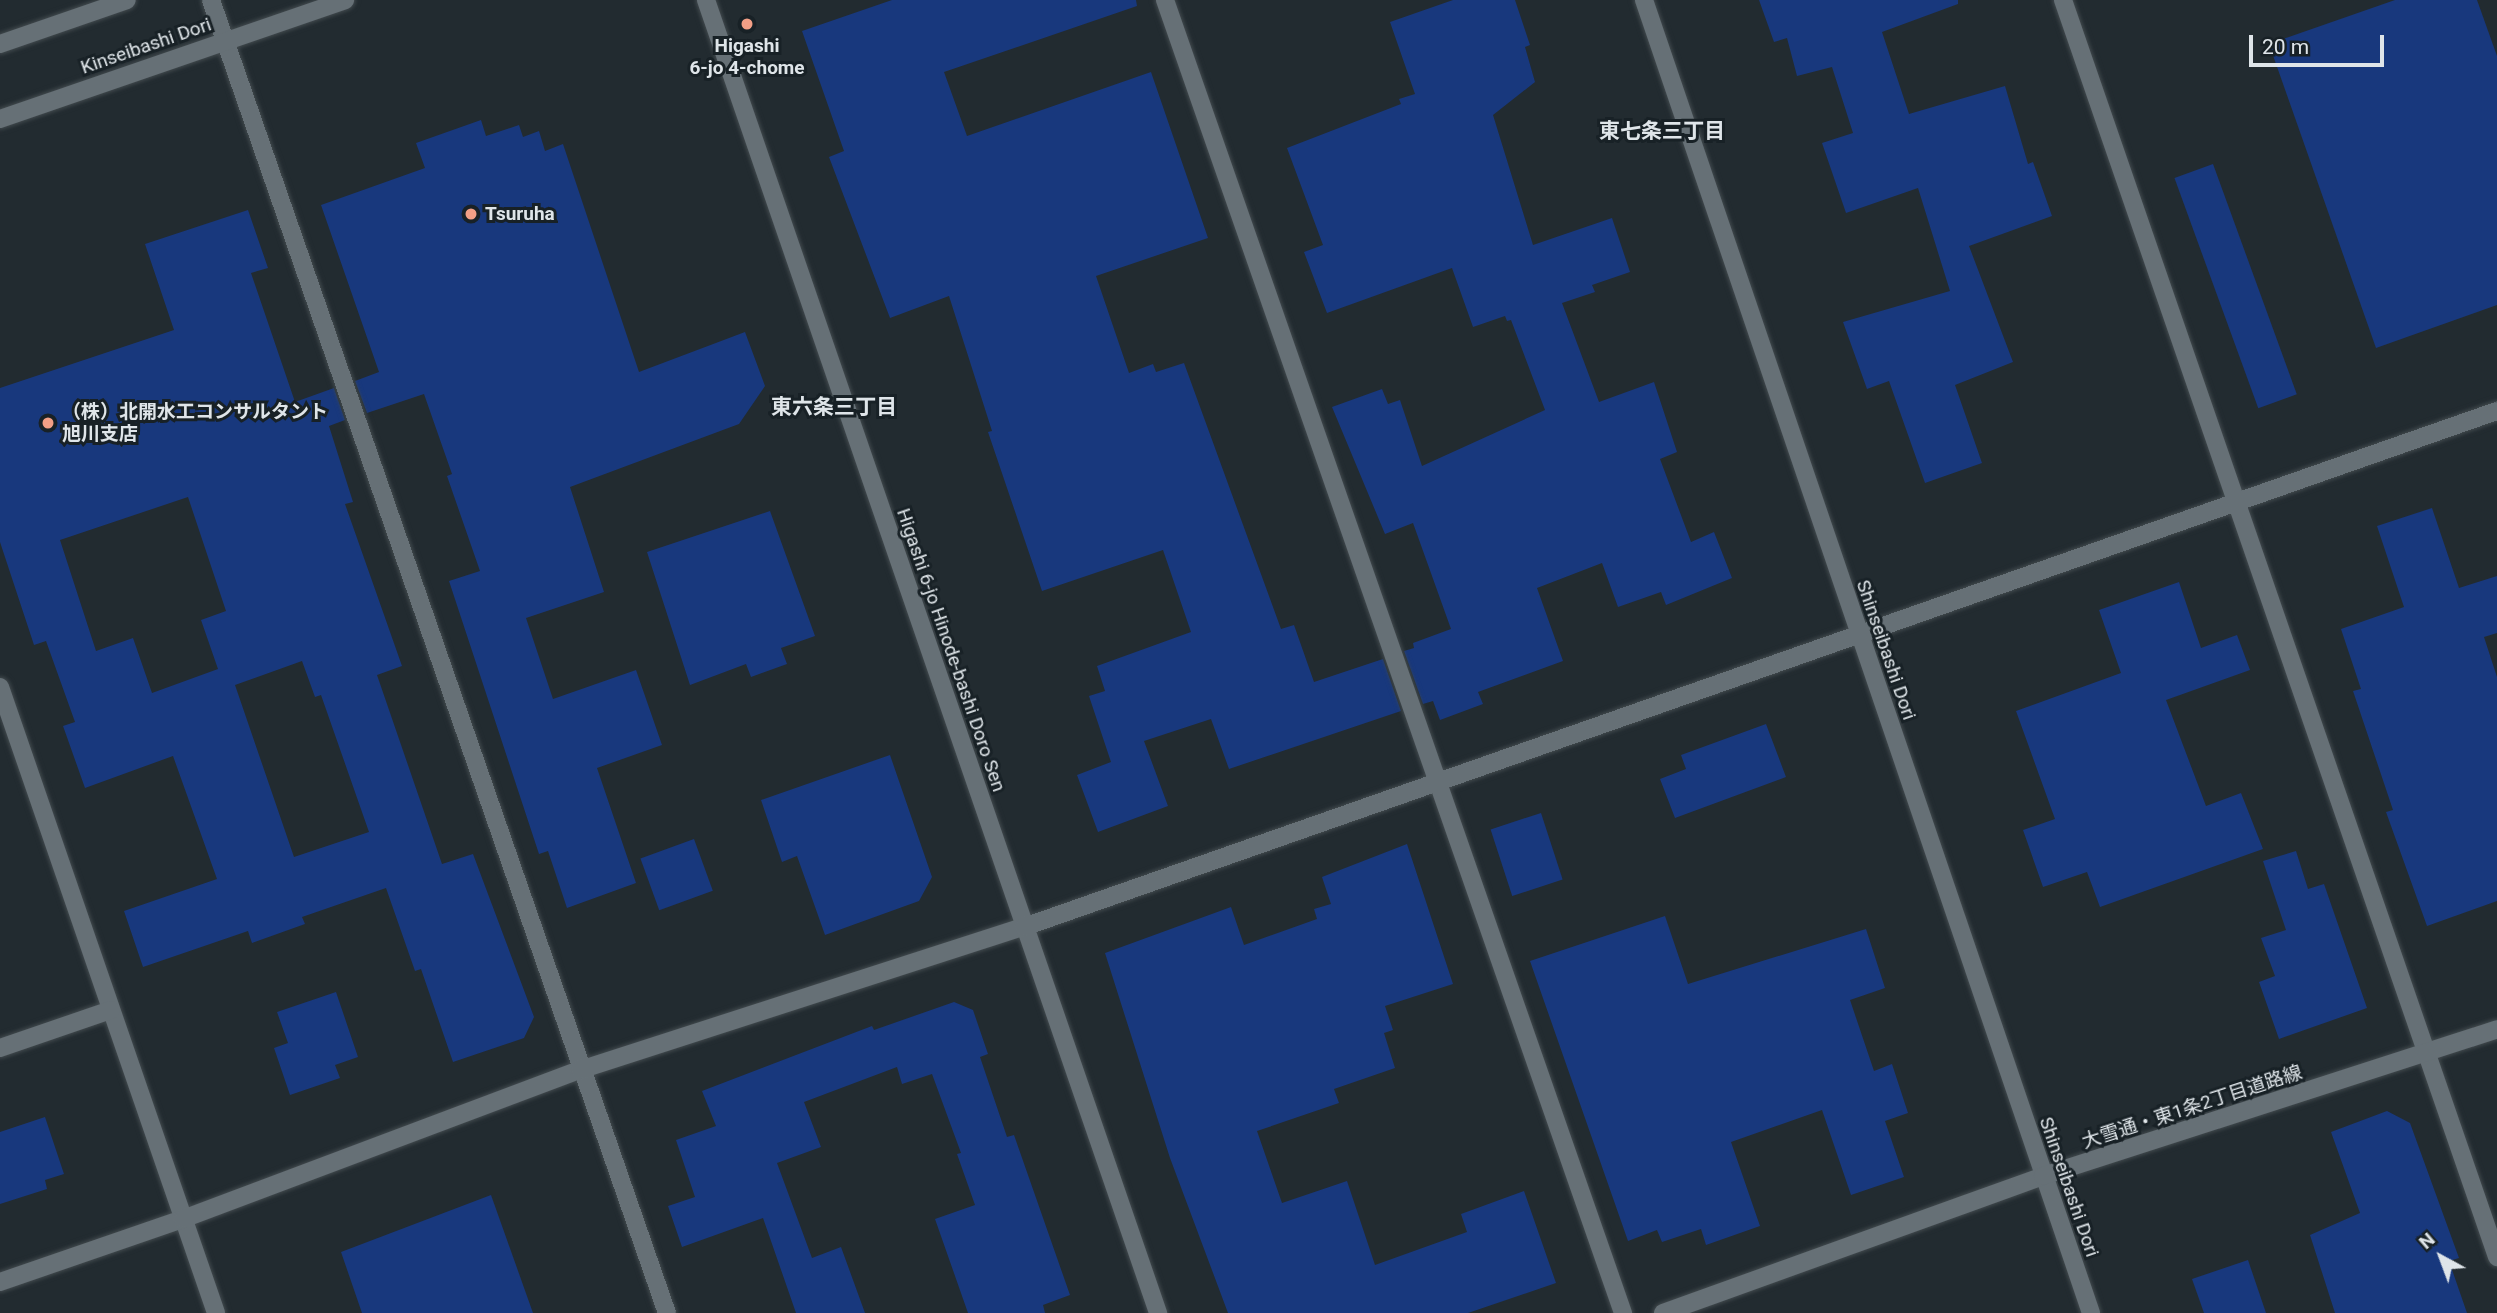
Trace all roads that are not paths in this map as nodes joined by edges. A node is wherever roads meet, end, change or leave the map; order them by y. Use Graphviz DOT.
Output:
graph roads {
  1 [pos="127,0"];
  2 [pos="211,0"];
  3 [pos="345,0"];
  4 [pos="706,0"];
  5 [pos="1165,0"];
  6 [pos="1644,0"];
  7 [pos="2063,0"];
  8 [pos="225,41"];
  9 [pos="0,44"];
  10 [pos="0,119"];
  11 [pos="2497,411"];
  12 [pos="2236,501"];
  13 [pos="1859,636"];
  14 [pos="0,687"];
  15 [pos="1435,782"];
  16 [pos="1024,927"];
  17 [pos="111,1010"];
  18 [pos="2497,1029"];
  19 [pos="0,1048"];
  20 [pos="2427,1054"];
  21 [pos="580,1070"];
  22 [pos="2043,1176"];
  23 [pos="183,1219"];
  24 [pos="2497,1257"];
  25 [pos="0,1282"];
  26 [pos="216,1313"];
  27 [pos="667,1313"];
  28 [pos="1158,1313"];
  29 [pos="1623,1313"];
  30 [pos="1663,1313"];
  31 [pos="2091,1313"];
  1 -- 9 [label="street"];
  2 -- 8 [label="street"];
  3 -- 8 [label="street, Kinseibashi Dori"];
  4 -- 16 [label="street, Higashi 6-jo Hinode-bashi Doro Sen"];
  5 -- 15 [label="street"];
  6 -- 13 [label="street, Shinseibashi Dori"];
  7 -- 12 [label="street"];
  8 -- 10 [label="street, Kinseibashi Dori"];
  8 -- 21 [label="street"];
  11 -- 12 [label="street"];
  12 -- 13 [label="street"];
  12 -- 20 [label="street"];
  13 -- 15 [label="street"];
  13 -- 22 [label="street, Shinseibashi Dori"];
  14 -- 17 [label="street"];
  15 -- 16 [label="street"];
  15 -- 29 [label="street"];
  16 -- 21 [label="street"];
  16 -- 28 [label="street, Higashi 6-jo Hinode-bashi Doro Sen"];
  17 -- 19 [label="street"];
  17 -- 23 [label="street"];
  18 -- 20 [label="street, 大雪通・東1条2丁目道路線"];
  20 -- 22 [label="street, 大雪通・東1条2丁目道路線"];
  20 -- 24 [label="street"];
  21 -- 23 [label="street"];
  21 -- 27 [label="street"];
  22 -- 30 [label="street, 大雪通・東1条2丁目道路線"];
  22 -- 31 [label="street, Shinseibashi Dori"];
  23 -- 25 [label="street"];
  23 -- 26 [label="street"];
}
